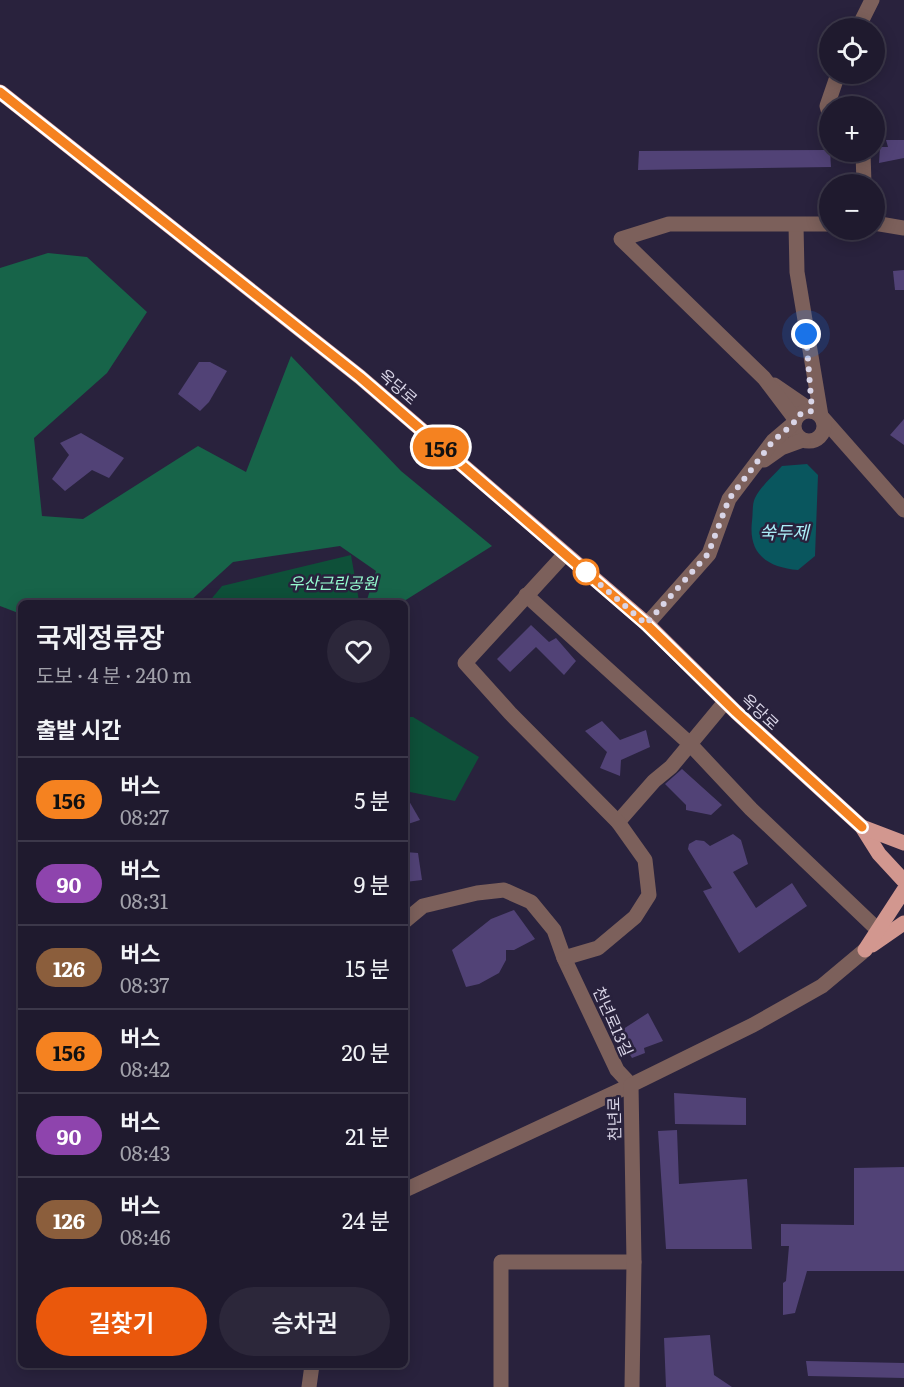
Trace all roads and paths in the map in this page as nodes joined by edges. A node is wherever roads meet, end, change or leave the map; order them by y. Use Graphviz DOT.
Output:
graph roads {
  1 [pos="872,0"];
  2 [pos="863,18"];
  3 [pos="0,92"];
  4 [pos="819,224"];
  5 [pos="796,225"];
  6 [pos="885,225"];
  7 [pos="904,228"];
  8 [pos="764,378"];
  9 [pos="816,413"];
  10 [pos="794,422"];
  11 [pos="810,440"];
  12 [pos="855,452"];
  13 [pos="752,469"];
  14 [pos="904,510"];
  15 [pos="565,554"];
  16 [pos="526,595"];
  17 [pos="646,624"];
  18 [pos="725,702"];
  19 [pos="689,743"];
  20 [pos="618,822"];
  21 [pos="862,827"];
  22 [pos="904,843"];
  23 [pos="904,880"];
  24 [pos="904,890"];
  25 [pos="408,918"];
  26 [pos="904,923"];
  27 [pos="878,930"];
  28 [pos="865,950"];
  29 [pos="564,958"];
  30 [pos="631,1085"];
  31 [pos="408,1189"];
  32 [pos="634,1262"];
  33 [pos="312,1368"];
  34 [pos="309,1387"];
  35 [pos="501,1387"];
  36 [pos="632,1387"];
  1 -- 2 [label="street"];
  3 -- 15 [label="main road, 옥당로"];
  4 -- 5 [label="street"];
  5 -- 8 [label="street"];
  5 -- 9 [label="street"];
  6 -- 7 [label="street"];
  8 -- 9 [label="street"];
  8 -- 10 [label="street"];
  9 -- 10 [label="street"];
  9 -- 11 [label="street"];
  9 -- 12 [label="street"];
  10 -- 11 [label="street"];
  10 -- 13 [label="street"];
  11 -- 12 [label="street"];
  11 -- 13 [label="street"];
  12 -- 14 [label="street"];
  13 -- 17 [label="street"];
  15 -- 16 [label="street"];
  15 -- 17 [label="main road, 옥당로"];
  16 -- 19 [label="street"];
  16 -- 20 [label="street"];
  17 -- 18 [label="main road, 옥당로"];
  18 -- 19 [label="street"];
  18 -- 21 [label="main road, 옥당로"];
  19 -- 20 [label="street"];
  19 -- 27 [label="street"];
  20 -- 29 [label="street"];
  21 -- 22 [label="main road"];
  21 -- 23 [label="main road"];
  24 -- 27 [label="main road"];
  25 -- 29 [label="street, 천년로13길"];
  26 -- 28 [label="main road"];
  27 -- 28 [label="main road"];
  28 -- 30 [label="street, 천년로"];
  29 -- 30 [label="street, 천년로13길"];
  30 -- 31 [label="street"];
  30 -- 32 [label="street, 천년로"];
  32 -- 35 [label="street"];
  32 -- 36 [label="street, 천년로"];
  33 -- 34 [label="street"];
}
